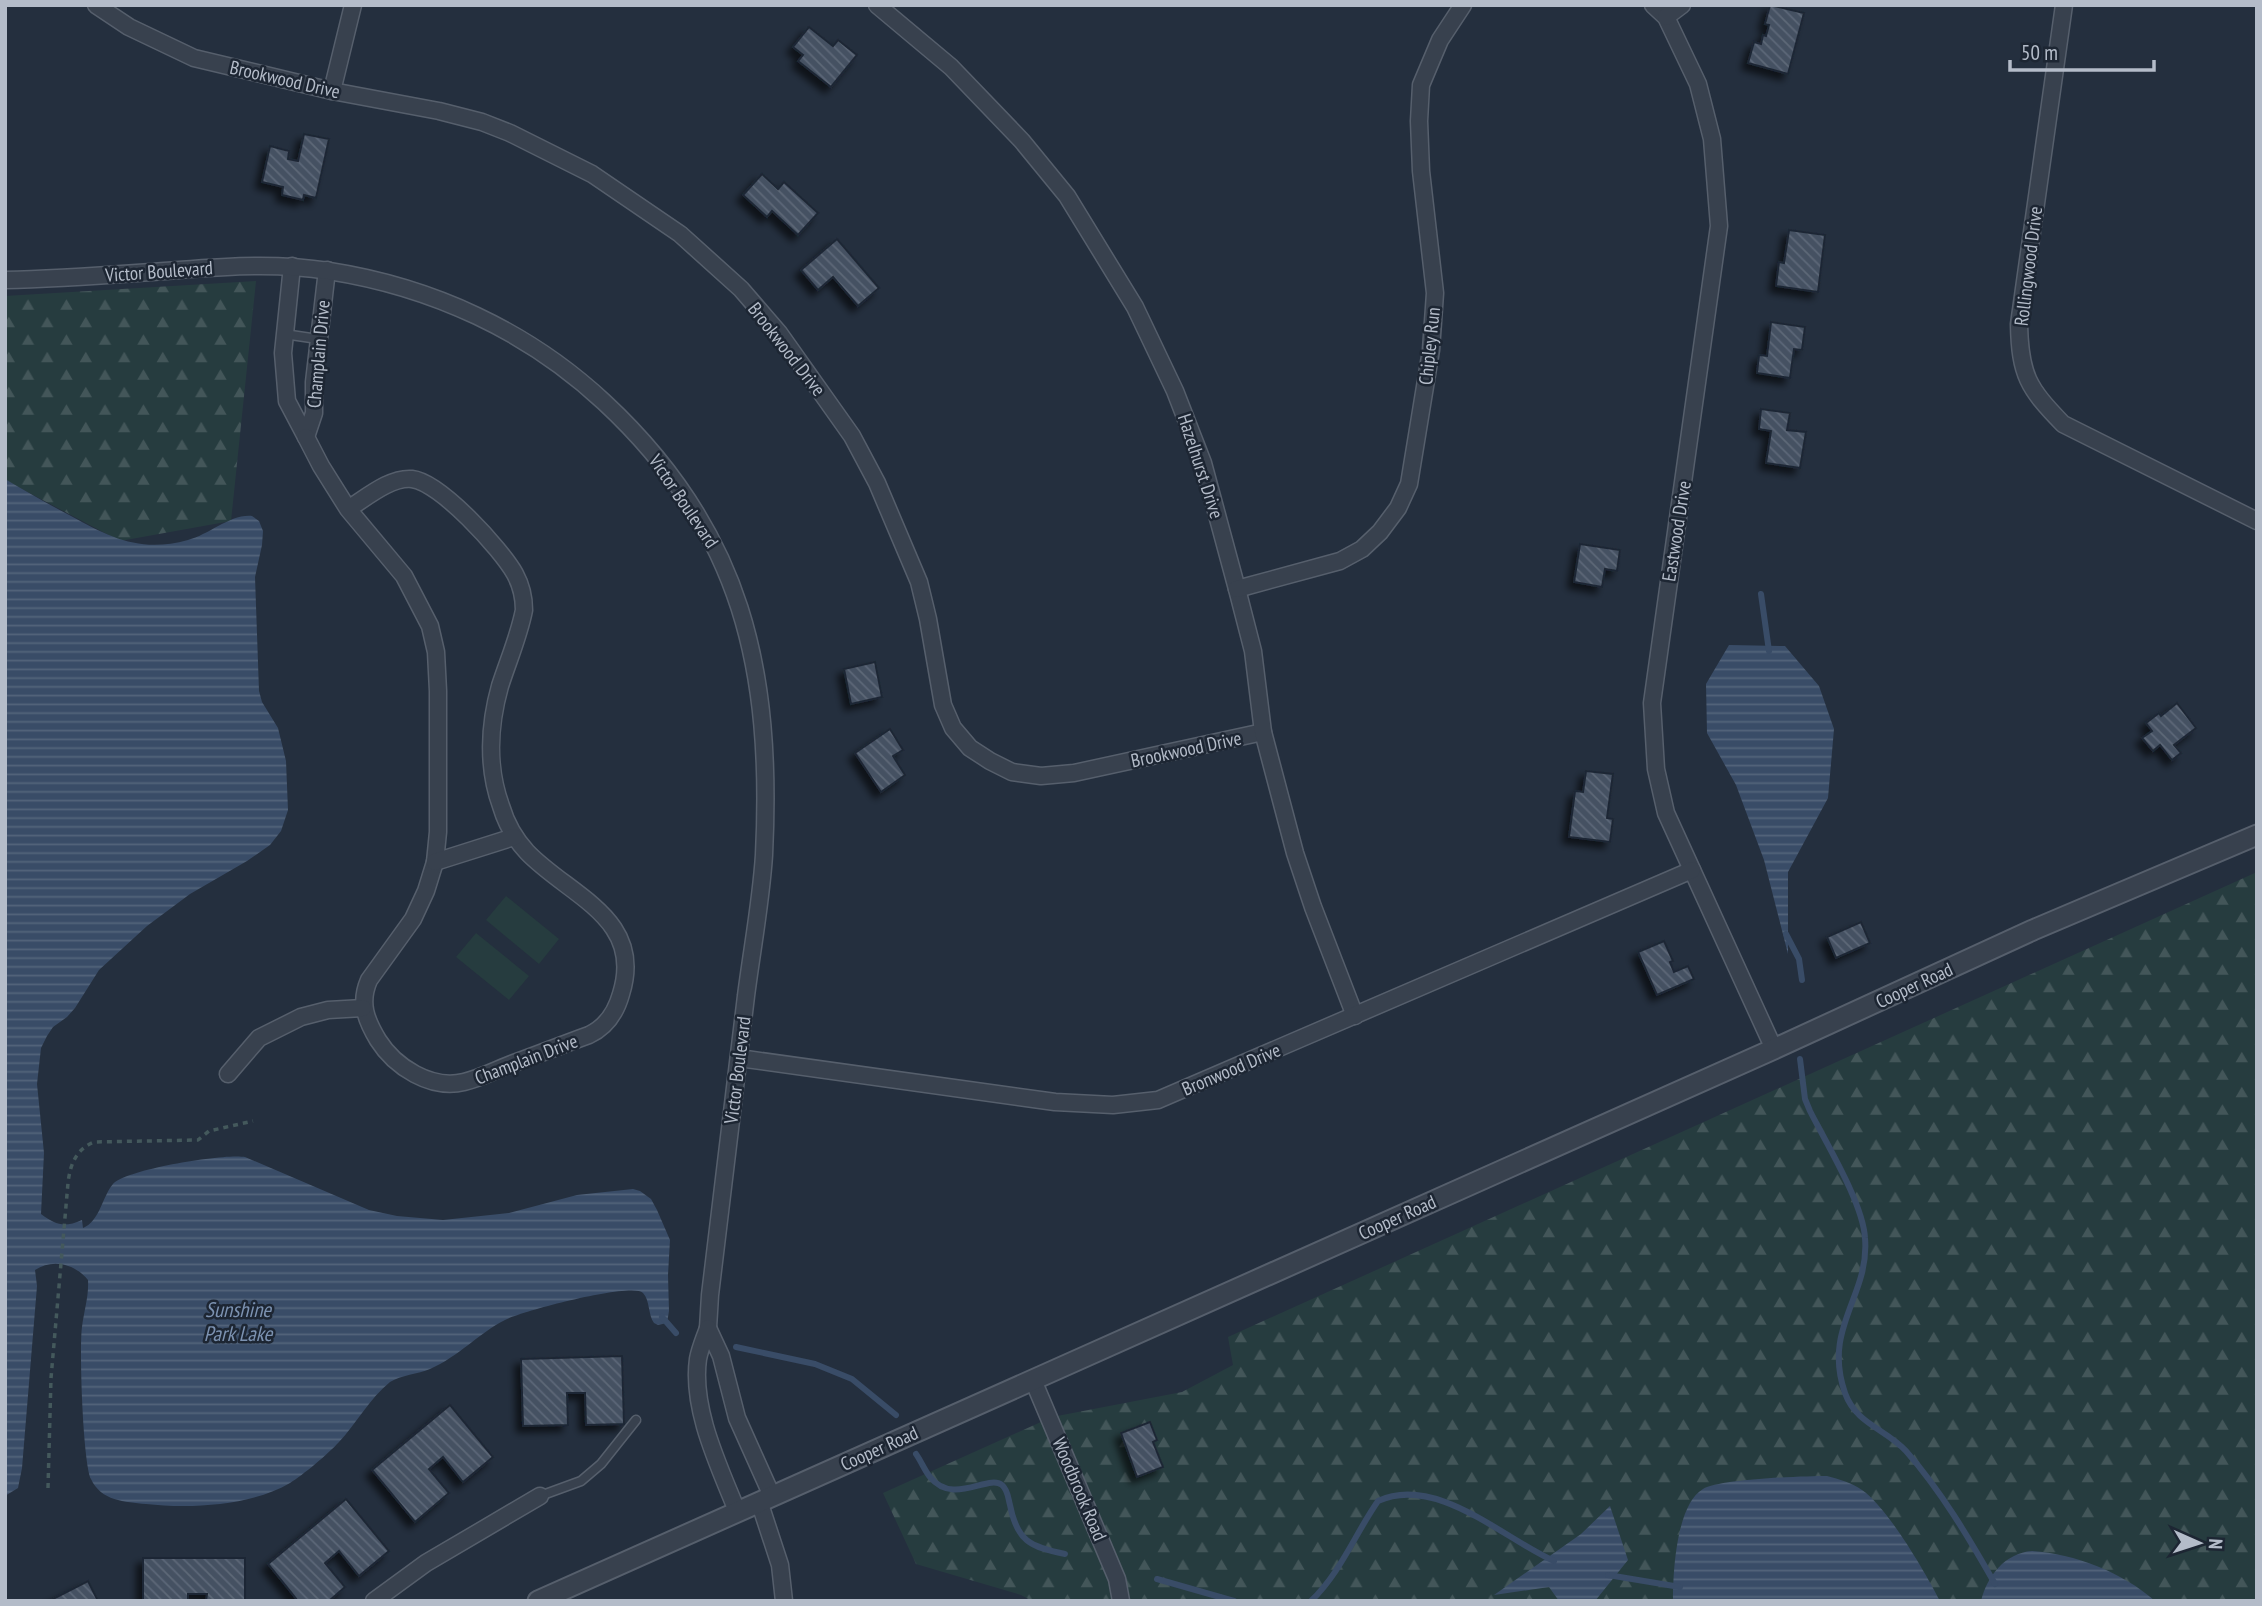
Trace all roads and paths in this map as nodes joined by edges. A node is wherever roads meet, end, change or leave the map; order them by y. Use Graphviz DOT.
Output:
graph roads {
  1 [pos="96,5"];
  2 [pos="353,5"];
  3 [pos="877,5"];
  4 [pos="1463,5"];
  5 [pos="1653,5"];
  6 [pos="1682,5"];
  7 [pos="2064,5"];
  8 [pos="1666,17"];
  9 [pos="332,91"];
  10 [pos="292,266"];
  11 [pos="327,270"];
  12 [pos="5,280"];
  13 [pos="284,334"];
  14 [pos="318,339"];
  15 [pos="306,437"];
  16 [pos="348,509"];
  17 [pos="2257,520"];
  18 [pos="1237,589"];
  19 [pos="1264,732"];
  20 [pos="2257,835"];
  21 [pos="514,837"];
  22 [pos="435,862"];
  23 [pos="1692,870"];
  24 [pos="363,1008"];
  25 [pos="1355,1016"];
  26 [pos="1774,1049"];
  27 [pos="739,1058"];
  28 [pos="228,1073"];
  29 [pos="253,1121"];
  30 [pos="708,1328"];
  31 [pos="1033,1380"];
  32 [pos="636,1420"];
  33 [pos="48,1488"];
  34 [pos="540,1496"];
  35 [pos="766,1498"];
  36 [pos="737,1511"];
  37 [pos="374,1601"];
  38 [pos="538,1601"];
  39 [pos="784,1601"];
  40 [pos="1121,1601"];
  1 -- 9 [label="street, Brookwood Drive"];
  2 -- 9 [label="street"];
  3 -- 18 [label="street, Hazelhurst Drive"];
  4 -- 18 [label="street, Chipley Run"];
  5 -- 8 [label="street, Eastwood Drive"];
  6 -- 8 [label="street"];
  7 -- 17 [label="street, Rollingwood Drive"];
  8 -- 23 [label="street, Eastwood Drive"];
  9 -- 19 [label="street, Brookwood Drive"];
  10 -- 11 [label="street, Victor Boulevard"];
  10 -- 12 [label="street, Victor Boulevard"];
  10 -- 13 [label="street, Champlain Drive"];
  11 -- 14 [label="street, Champlain Drive"];
  11 -- 27 [label="street, Victor Boulevard"];
  13 -- 14 [label="lane"];
  13 -- 15 [label="street, Champlain Drive"];
  14 -- 15 [label="street, Champlain Drive"];
  15 -- 16 [label="street, Champlain Drive"];
  16 -- 21 [label="street, Champlain Drive"];
  16 -- 22 [label="street, Champlain Drive"];
  18 -- 19 [label="street, Hazelhurst Drive"];
  19 -- 25 [label="street, Hazelhurst Drive"];
  20 -- 26 [label="street, Cooper Road"];
  21 -- 22 [label="street"];
  21 -- 24 [label="street, Champlain Drive"];
  22 -- 24 [label="street, Champlain Drive"];
  23 -- 25 [label="street, Bronwood Drive"];
  23 -- 26 [label="street, Eastwood Drive"];
  24 -- 28 [label="street"];
  25 -- 27 [label="street, Bronwood Drive"];
  26 -- 31 [label="street, Cooper Road"];
  27 -- 30 [label="street, Victor Boulevard"];
  29 -- 33 [label="path"];
  30 -- 35 [label="street, Victor Boulevard"];
  30 -- 36 [label="street, Victor Boulevard"];
  31 -- 35 [label="street, Cooper Road"];
  31 -- 40 [label="street, Woodbrook Road"];
  32 -- 34 [label="lane"];
  34 -- 37 [label="street"];
  35 -- 36 [label="street, Cooper Road"];
  35 -- 39 [label="street, Victor Boulevard"];
  36 -- 38 [label="street, Cooper Road"];
}
